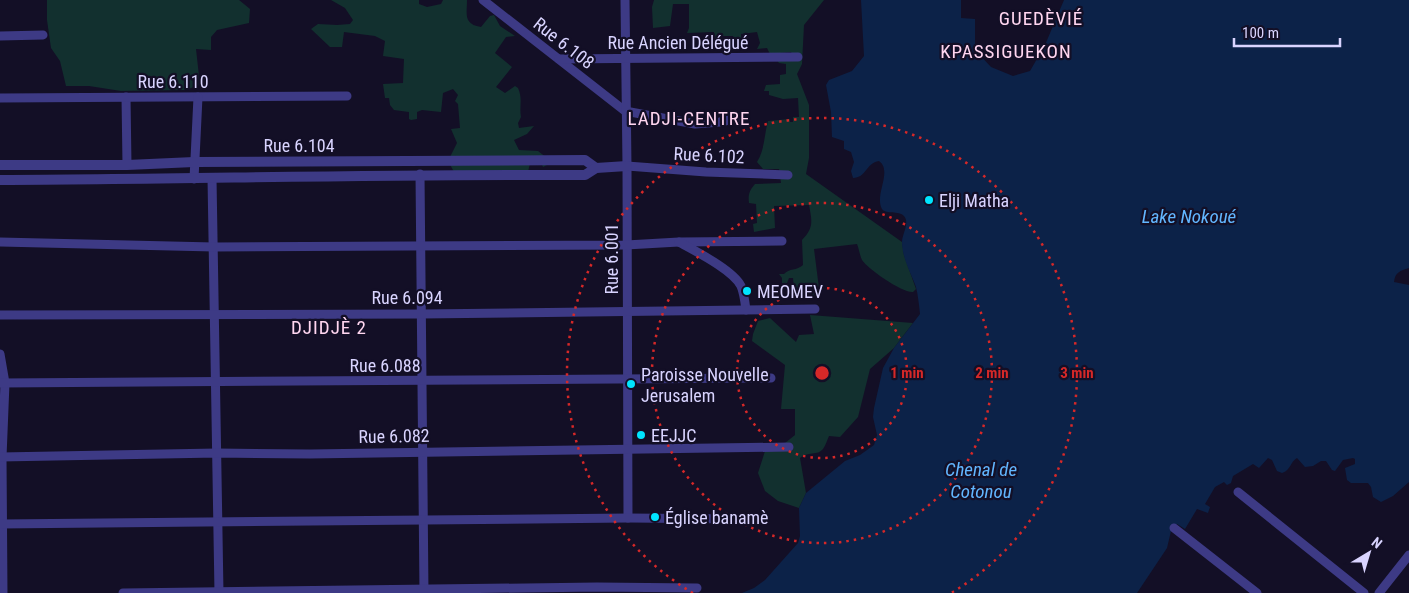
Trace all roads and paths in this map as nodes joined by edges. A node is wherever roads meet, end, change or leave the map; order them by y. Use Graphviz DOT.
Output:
graph roads {
  1 [pos="484,0"];
  2 [pos="625,0"];
  3 [pos="0,36"];
  4 [pos="43,36"];
  5 [pos="798,56"];
  6 [pos="559,59"];
  7 [pos="625,59"];
  8 [pos="347,96"];
  9 [pos="126,97"];
  10 [pos="198,97"];
  11 [pos="0,98"];
  12 [pos="625,111"];
  13 [pos="742,117"];
  14 [pos="194,162"];
  15 [pos="0,165"];
  16 [pos="128,165"];
  17 [pos="627,166"];
  18 [pos="596,168"];
  19 [pos="420,174"];
  20 [pos="788,175"];
  21 [pos="212,178"];
  22 [pos="194,179"];
  23 [pos="0,180"];
  24 [pos="782,240"];
  25 [pos="0,242"];
  26 [pos="679,242"];
  27 [pos="421,245"];
  28 [pos="626,245"];
  29 [pos="214,247"];
  30 [pos="815,309"];
  31 [pos="627,310"];
  32 [pos="746,310"];
  33 [pos="215,314"];
  34 [pos="422,314"];
  35 [pos="0,315"];
  36 [pos="0,354"];
  37 [pos="770,378"];
  38 [pos="628,379"];
  39 [pos="422,381"];
  40 [pos="216,382"];
  41 [pos="3,383"];
  42 [pos="789,447"];
  43 [pos="628,449"];
  44 [pos="423,452"];
  45 [pos="217,453"];
  46 [pos="1,457"];
  47 [pos="1238,492"];
  48 [pos="628,518"];
  49 [pos="744,519"];
  50 [pos="218,521"];
  51 [pos="424,521"];
  52 [pos="1,524"];
  53 [pos="1174,528"];
  54 [pos="1409,555"];
  55 [pos="698,588"];
  56 [pos="424,591"];
  57 [pos="219,592"];
  58 [pos="3,593"];
  59 [pos="123,593"];
  60 [pos="1257,593"];
  61 [pos="1364,593"];
  62 [pos="1379,593"];
  1 -- 6 [label="street, Rue 6.108"];
  2 -- 7 [label="street, Rue 6.001"];
  3 -- 4 [label="street"];
  5 -- 7 [label="street, Rue Ancien Délégué"];
  6 -- 7 [label="street, Rue Ancien Délégué"];
  6 -- 12 [label="street, Rue 6.108"];
  7 -- 12 [label="street, Rue 6.001"];
  8 -- 10 [label="street, Rue 6.110"];
  9 -- 10 [label="street, Rue 6.110"];
  9 -- 11 [label="street, Rue 6.110"];
  9 -- 16 [label="street"];
  10 -- 14 [label="street"];
  12 -- 13 [label="street"];
  12 -- 17 [label="street, Rue 6.001"];
  14 -- 16 [label="street, Rue 6.104"];
  14 -- 18 [label="street, Rue 6.104"];
  14 -- 22 [label="street"];
  15 -- 16 [label="street, Rue 6.104"];
  17 -- 18 [label="street, Rue 6.104"];
  17 -- 20 [label="street, Rue 6.102"];
  17 -- 28 [label="street, Rue 6.001"];
  18 -- 19 [label="street, Rue 6.104"];
  19 -- 21 [label="street, Rue 6.104"];
  19 -- 27 [label="street"];
  21 -- 22 [label="street, Rue 6.104"];
  21 -- 29 [label="street"];
  22 -- 23 [label="street, Rue 6.104"];
  24 -- 26 [label="street"];
  25 -- 29 [label="street"];
  26 -- 28 [label="street"];
  26 -- 32 [label="street"];
  27 -- 28 [label="street"];
  27 -- 29 [label="street"];
  27 -- 34 [label="street"];
  28 -- 31 [label="street, Rue 6.001"];
  29 -- 33 [label="street"];
  30 -- 32 [label="street, Rue 6.094"];
  31 -- 32 [label="street, Rue 6.094"];
  31 -- 34 [label="street, Rue 6.094"];
  31 -- 38 [label="street, Rue 6.001"];
  33 -- 34 [label="street, Rue 6.094"];
  33 -- 35 [label="street, Rue 6.094"];
  33 -- 40 [label="street"];
  34 -- 39 [label="street"];
  36 -- 41 [label="street"];
  37 -- 38 [label="street, Rue 6.088"];
  38 -- 39 [label="street, Rue 6.088"];
  38 -- 43 [label="street, Rue 6.001"];
  39 -- 40 [label="street, Rue 6.088"];
  39 -- 44 [label="street"];
  40 -- 41 [label="street, Rue 6.088"];
  40 -- 45 [label="street"];
  41 -- 46 [label="street"];
  42 -- 43 [label="street, Rue 6.082"];
  43 -- 44 [label="street, Rue 6.082"];
  43 -- 48 [label="street, Rue 6.001"];
  44 -- 45 [label="street, Rue 6.082"];
  44 -- 51 [label="street"];
  45 -- 46 [label="street, Rue 6.082"];
  45 -- 50 [label="street"];
  46 -- 52 [label="street"];
  47 -- 61 [label="street"];
  48 -- 49 [label="street"];
  48 -- 51 [label="street"];
  50 -- 51 [label="street"];
  50 -- 52 [label="street"];
  50 -- 57 [label="street"];
  51 -- 56 [label="street"];
  52 -- 58 [label="street"];
  53 -- 60 [label="street"];
  54 -- 62 [label="street"];
  55 -- 56 [label="street"];
  56 -- 57 [label="street"];
  57 -- 59 [label="street"];
}
